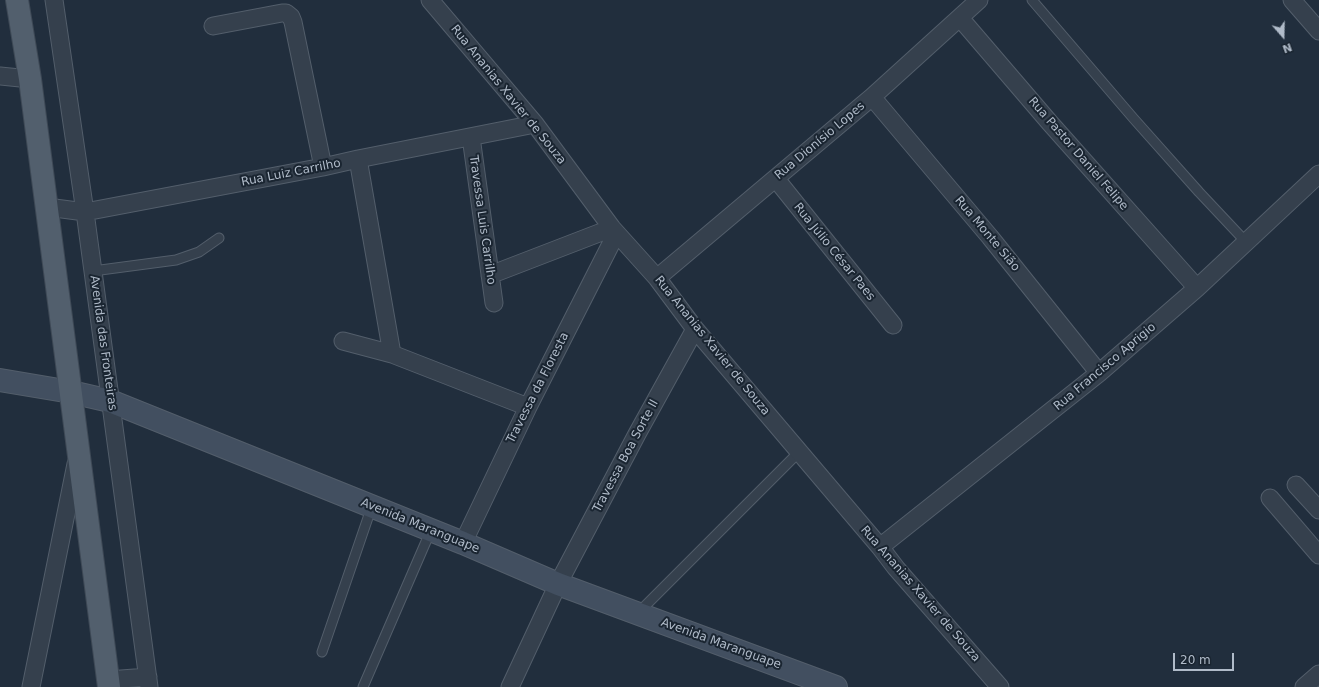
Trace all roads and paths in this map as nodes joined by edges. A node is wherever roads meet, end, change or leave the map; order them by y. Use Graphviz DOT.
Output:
graph roads {
  1 [pos="16,0"];
  2 [pos="54,0"];
  3 [pos="430,0"];
  4 [pos="979,0"];
  5 [pos="1032,0"];
  6 [pos="1292,0"];
  7 [pos="960,18"];
  8 [pos="213,26"];
  9 [pos="1319,31"];
  10 [pos="0,76"];
  11 [pos="30,79"];
  12 [pos="872,97"];
  13 [pos="535,124"];
  14 [pos="471,137"];
  15 [pos="358,159"];
  16 [pos="323,167"];
  17 [pos="1319,174"];
  18 [pos="776,178"];
  19 [pos="47,207"];
  20 [pos="86,212"];
  21 [pos="614,231"];
  22 [pos="219,238"];
  23 [pos="1246,242"];
  24 [pos="93,271"];
  25 [pos="490,275"];
  26 [pos="657,278"];
  27 [pos="1197,288"];
  28 [pos="494,303"];
  29 [pos="893,325"];
  30 [pos="695,329"];
  31 [pos="343,341"];
  32 [pos="392,354"];
  33 [pos="1099,373"];
  34 [pos="0,380"];
  35 [pos="71,392"];
  36 [pos="110,400"];
  37 [pos="528,407"];
  38 [pos="799,452"];
  39 [pos="78,453"];
  40 [pos="1296,485"];
  41 [pos="1270,498"];
  42 [pos="372,506"];
  43 [pos="1319,510"];
  44 [pos="431,530"];
  45 [pos="463,543"];
  46 [pos="880,547"];
  47 [pos="1319,554"];
  48 [pos="558,584"];
  49 [pos="638,613"];
  50 [pos="322,652"];
  51 [pos="1319,674"];
  52 [pos="148,682"];
  53 [pos="108,684"];
  54 [pos="31,687"];
  55 [pos="363,687"];
  56 [pos="510,687"];
  57 [pos="836,687"];
  58 [pos="1000,687"];
  59 [pos="1304,687"];
  1 -- 11 [label="main road"];
  2 -- 20 [label="street, Avenida das Fronteiras"];
  3 -- 13 [label="street, Rua Ananias Xavier de Souza"];
  4 -- 7 [label="street, Rua Dionísio Lopes"];
  5 -- 23 [label="lane"];
  6 -- 9 [label="street"];
  7 -- 12 [label="street, Rua Dionísio Lopes"];
  7 -- 27 [label="street, Rua Pastor Daniel Felipe"];
  8 -- 16 [label="street"];
  10 -- 11 [label="street"];
  11 -- 19 [label="main road"];
  12 -- 18 [label="street, Rua Dionísio Lopes"];
  12 -- 33 [label="street, Rua Monte Sião"];
  13 -- 14 [label="street, Rua Luiz Carrilho"];
  13 -- 21 [label="street, Rua Ananias Xavier de Souza"];
  14 -- 15 [label="street, Rua Luiz Carrilho"];
  14 -- 25 [label="street, Travessa Luis Carrilho"];
  15 -- 16 [label="street, Rua Luiz Carrilho"];
  15 -- 32 [label="street"];
  16 -- 20 [label="street, Rua Luiz Carrilho"];
  17 -- 23 [label="street, Rua Francisco Aprigio"];
  18 -- 26 [label="street, Rua Dionísio Lopes"];
  18 -- 29 [label="street, Rua Júlio César Paes"];
  19 -- 20 [label="street, Rua Luiz Carrilho"];
  19 -- 35 [label="main road"];
  20 -- 24 [label="street, Avenida das Fronteiras"];
  21 -- 25 [label="street"];
  21 -- 26 [label="street, Rua Ananias Xavier de Souza"];
  21 -- 37 [label="street, Travessa da Floresta"];
  22 -- 24 [label="lane"];
  23 -- 27 [label="street, Rua Francisco Aprigio"];
  24 -- 36 [label="street, Avenida das Fronteiras"];
  25 -- 28 [label="street, Travessa Luis Carrilho"];
  26 -- 30 [label="street, Rua Ananias Xavier de Souza"];
  27 -- 33 [label="street, Rua Francisco Aprigio"];
  30 -- 38 [label="street, Rua Ananias Xavier de Souza"];
  30 -- 48 [label="street, Travessa Boa Sorte II"];
  31 -- 32 [label="street"];
  32 -- 37 [label="street"];
  33 -- 46 [label="street, Rua Francisco Aprigio"];
  34 -- 35 [label="main road, Avenida Maranguape"];
  35 -- 36 [label="main road, Avenida Maranguape"];
  35 -- 39 [label="main road"];
  36 -- 42 [label="main road, Avenida Maranguape"];
  36 -- 52 [label="street, Avenida das Fronteiras"];
  37 -- 45 [label="street, Travessa da Floresta"];
  38 -- 46 [label="street, Rua Ananias Xavier de Souza"];
  38 -- 49 [label="lane"];
  39 -- 53 [label="main road"];
  39 -- 54 [label="street"];
  40 -- 43 [label="street"];
  41 -- 47 [label="street"];
  42 -- 44 [label="main road, Avenida Maranguape"];
  42 -- 50 [label="lane"];
  44 -- 45 [label="main road, Avenida Maranguape"];
  44 -- 55 [label="lane"];
  45 -- 48 [label="main road, Avenida Maranguape"];
  46 -- 58 [label="street, Rua Ananias Xavier de Souza"];
  48 -- 49 [label="main road, Avenida Maranguape"];
  48 -- 56 [label="street, Travessa Boa Sorte II"];
  49 -- 57 [label="main road, Avenida Maranguape"];
  51 -- 59 [label="street"];
  52 -- 53 [label="street"];
}
